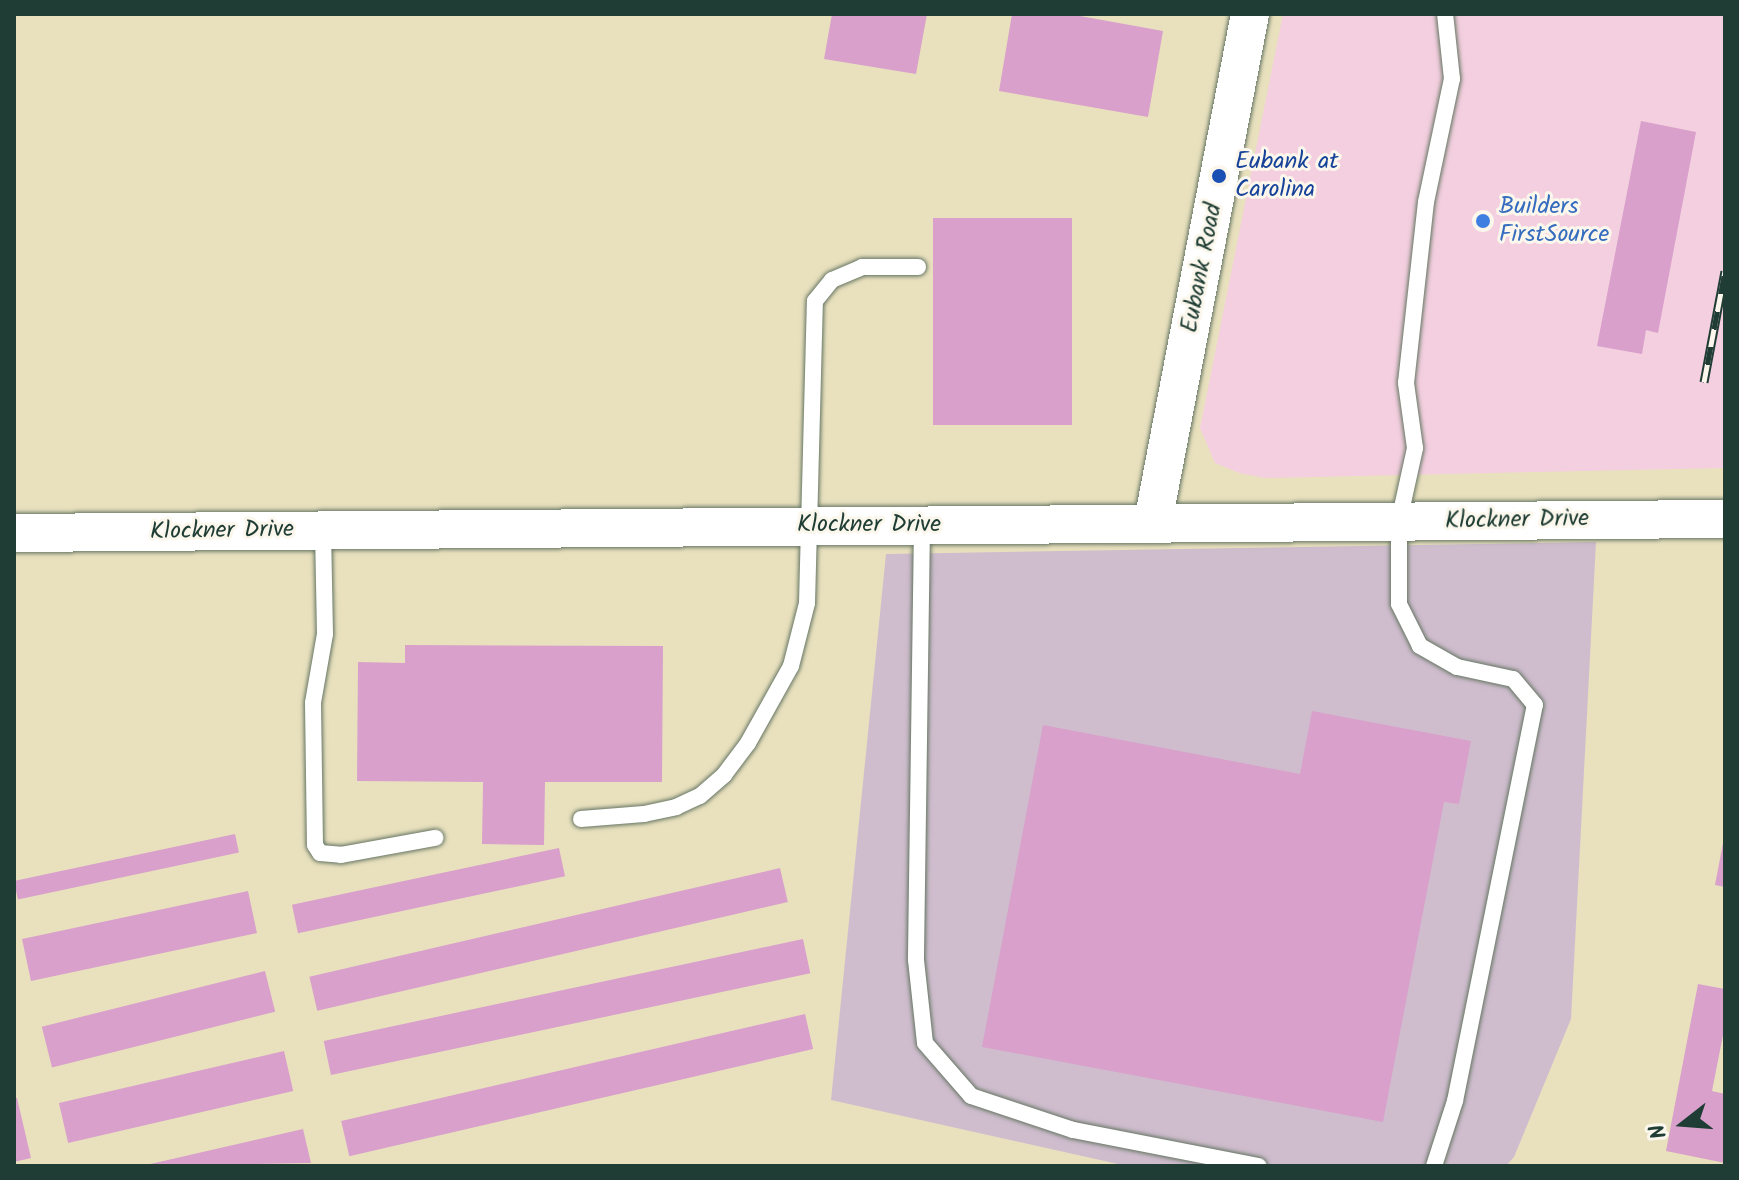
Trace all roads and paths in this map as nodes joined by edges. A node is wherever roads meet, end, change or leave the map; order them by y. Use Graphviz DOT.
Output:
graph roads {
  1 [pos="1250,14"];
  2 [pos="1445,14"];
  3 [pos="918,267"];
  4 [pos="1725,519"];
  5 [pos="1399,521"];
  6 [pos="1153,522"];
  7 [pos="808,524"];
  8 [pos="922,525"];
  9 [pos="323,530"];
  10 [pos="14,533"];
  11 [pos="581,819"];
  12 [pos="435,838"];
  13 [pos="1259,1166"];
  14 [pos="1434,1166"];
  1 -- 6 [label="street, Eubank Road"];
  2 -- 5 [label="lane"];
  3 -- 7 [label="lane"];
  4 -- 5 [label="street, Klockner Drive"];
  5 -- 6 [label="street, Klockner Drive"];
  5 -- 14 [label="lane"];
  6 -- 8 [label="street, Klockner Drive"];
  7 -- 8 [label="street, Klockner Drive"];
  7 -- 9 [label="street, Klockner Drive"];
  7 -- 11 [label="lane"];
  8 -- 13 [label="lane"];
  9 -- 10 [label="street, Klockner Drive"];
  9 -- 12 [label="lane"];
}
